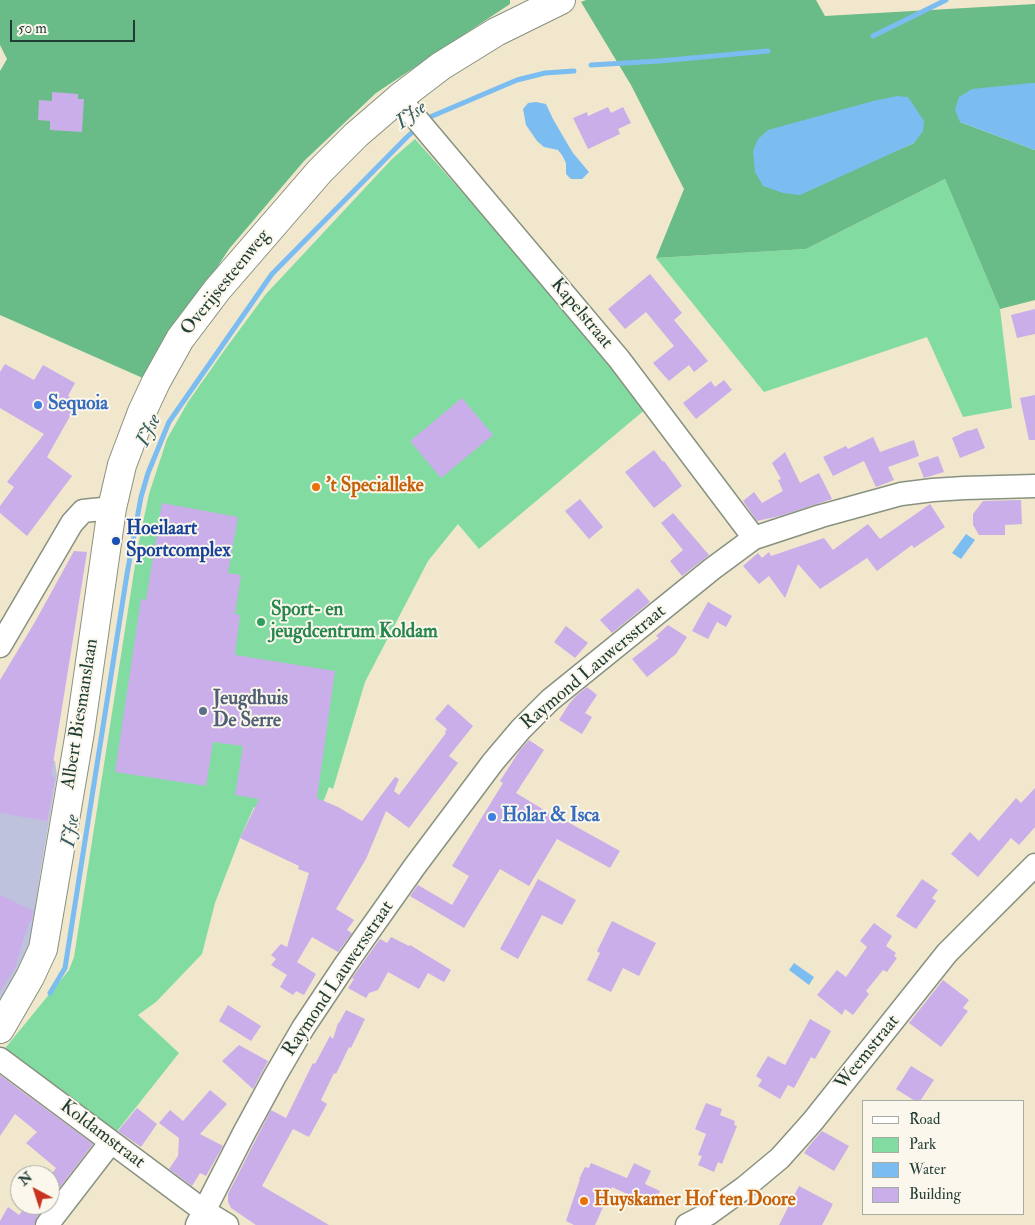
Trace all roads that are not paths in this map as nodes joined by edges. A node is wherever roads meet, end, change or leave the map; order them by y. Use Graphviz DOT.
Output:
graph roads {
  1 [pos="561,0"];
  2 [pos="405,106"];
  3 [pos="1035,486"];
  4 [pos="112,508"];
  5 [pos="754,538"];
  6 [pos="0,646"];
  7 [pos="1035,865"];
  8 [pos="0,1029"];
  9 [pos="0,1059"];
  10 [pos="111,1142"];
  11 [pos="201,1218"];
  12 [pos="46,1225"];
  13 [pos="227,1225"];
  14 [pos="687,1225"];
  1 -- 2 [label="main road, Overijsesteenweg"];
  2 -- 4 [label="main road, Overijsesteenweg"];
  2 -- 5 [label="street, Kapelstraat"];
  3 -- 5 [label="street, Raymond Lauwersstraat"];
  4 -- 6 [label="street"];
  4 -- 8 [label="main road, Albert Biesmanslaan"];
  5 -- 11 [label="street, Raymond Lauwersstraat"];
  7 -- 14 [label="street, Weemstraat"];
  9 -- 10 [label="street, Koldamstraat"];
  10 -- 11 [label="street, Koldamstraat"];
  10 -- 12 [label="street"];
  11 -- 13 [label="street, Koldamstraat"];
}
